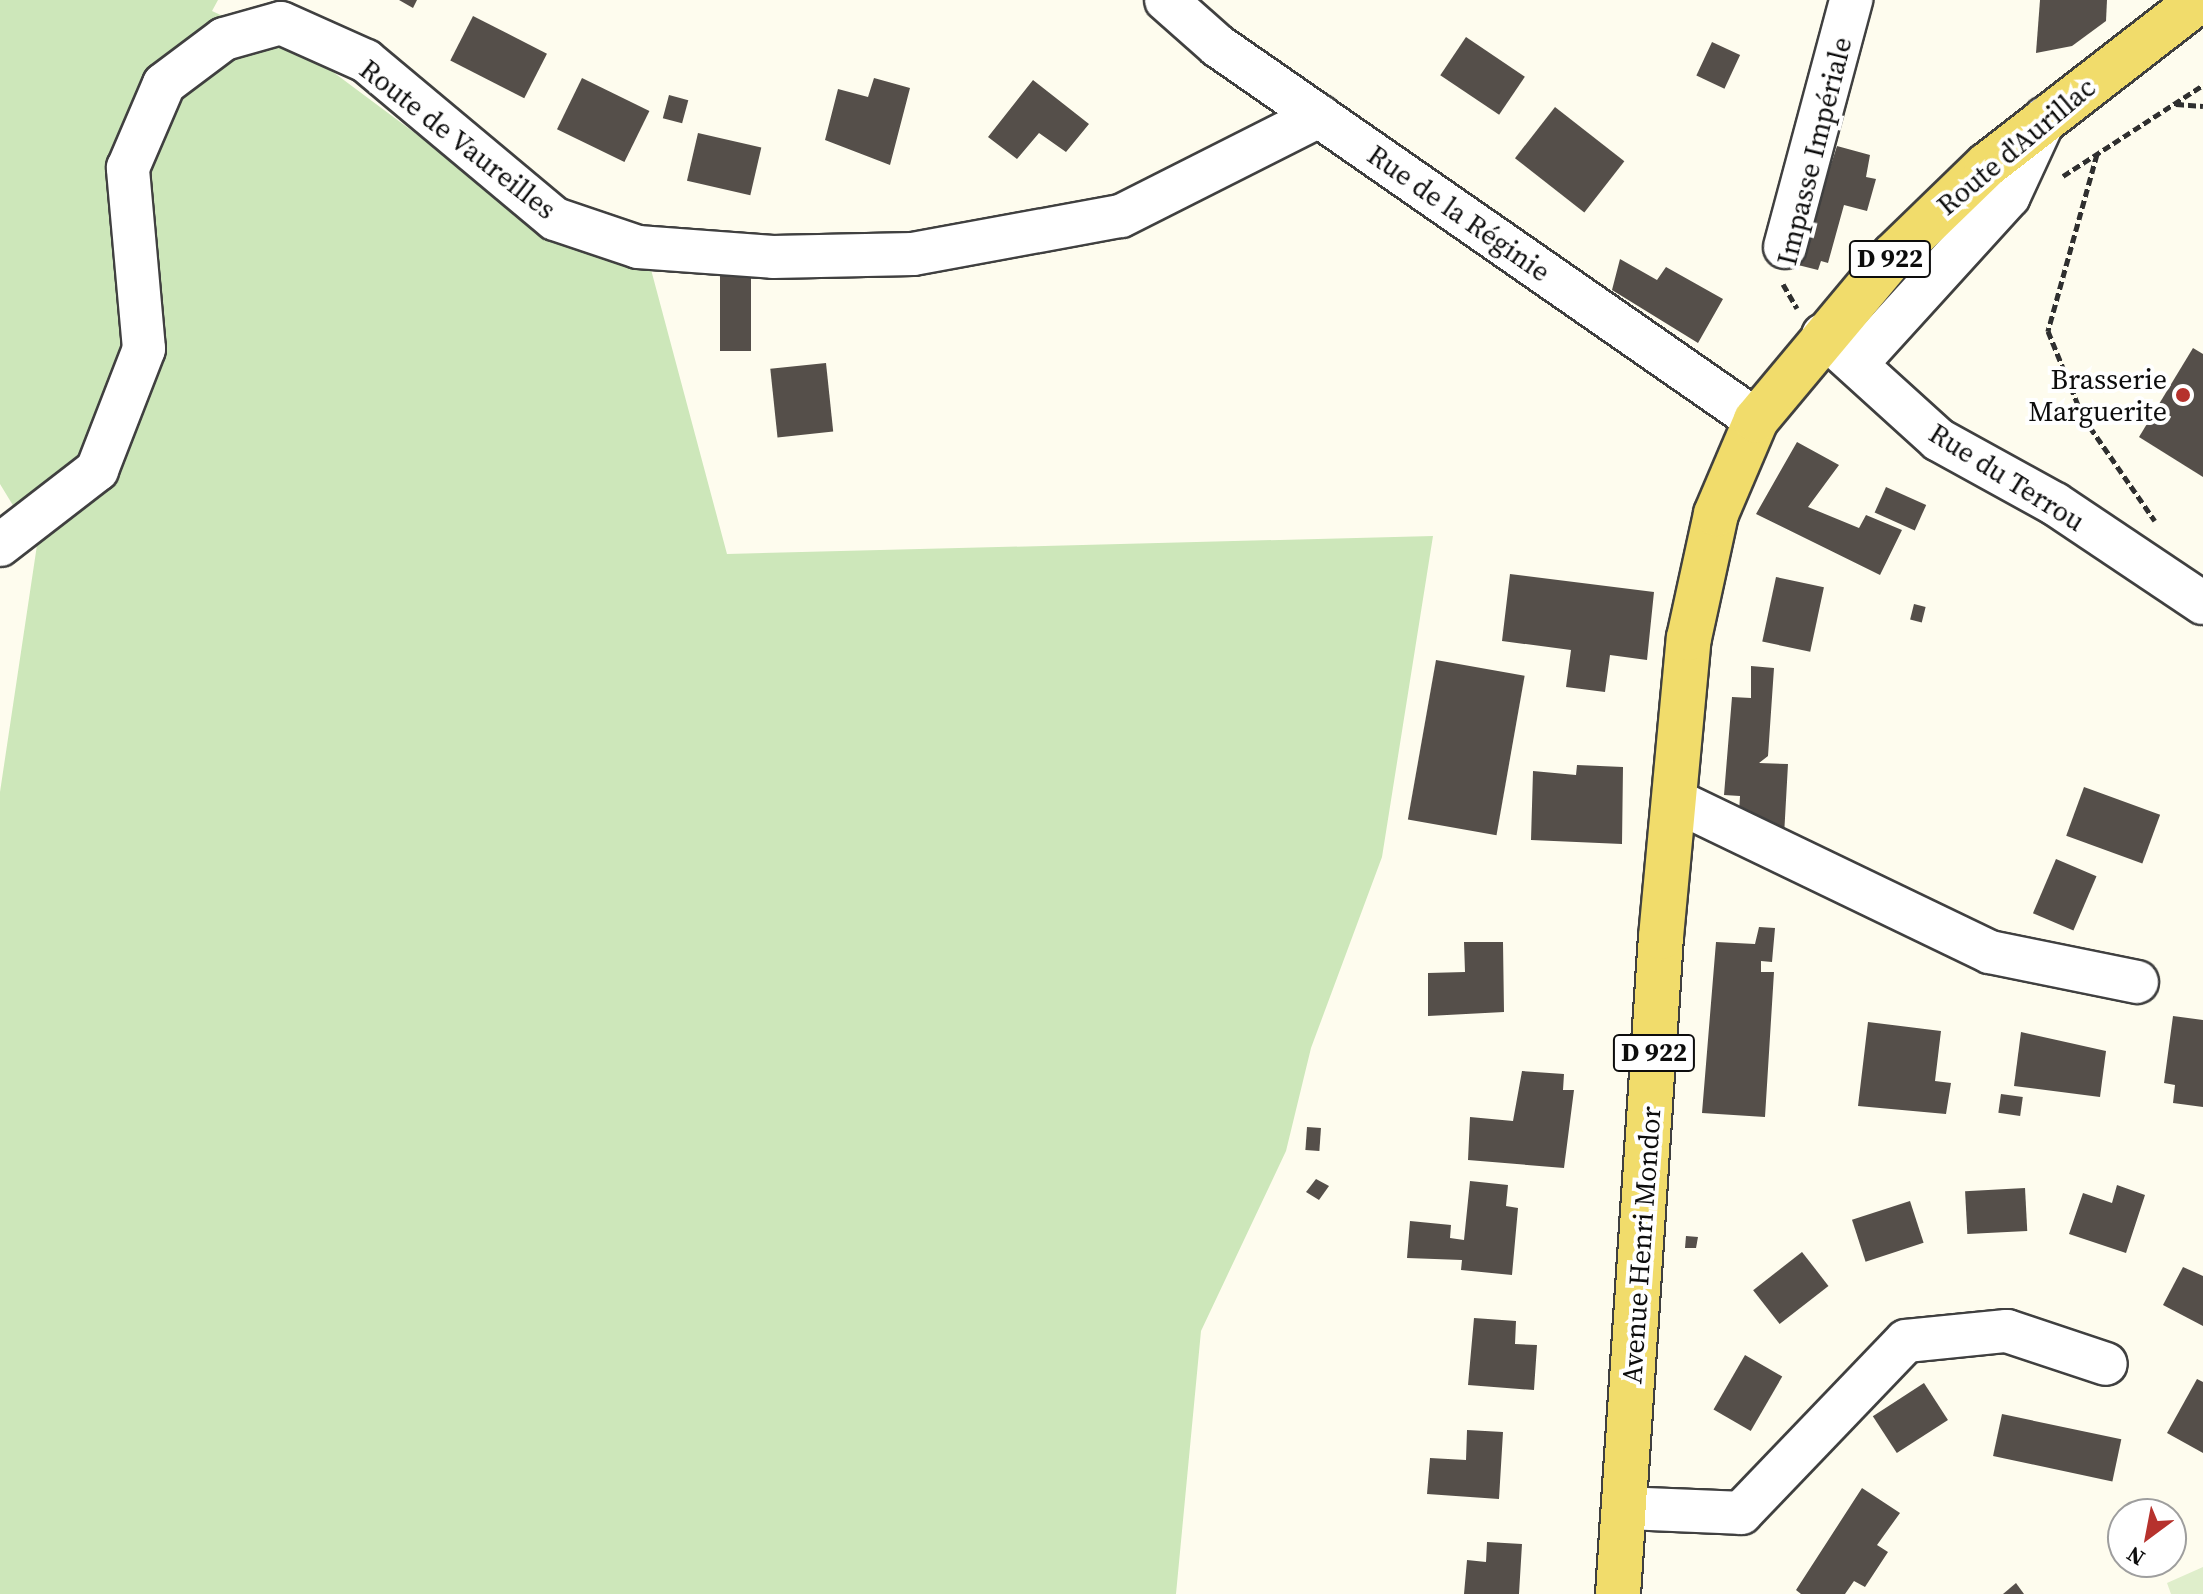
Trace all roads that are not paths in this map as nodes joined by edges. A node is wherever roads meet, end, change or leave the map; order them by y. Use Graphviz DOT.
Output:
graph roads {
  1 [pos="1166,0"];
  2 [pos="1851,0"];
  3 [pos="2200,0"];
  4 [pos="1319,116"];
  5 [pos="2045,118"];
  6 [pos="1785,247"];
  7 [pos="1823,335"];
  8 [pos="1858,362"];
  9 [pos="1756,420"];
  10 [pos="0,545"];
  11 [pos="2203,603"];
  12 [pos="1676,801"];
  13 [pos="2137,982"];
  14 [pos="2106,1364"];
  15 [pos="1624,1508"];
  16 [pos="1618,1594"];
  1 -- 4 [label="street, Rue de la Réginie"];
  2 -- 6 [label="street, Impasse Impériale"];
  3 -- 5 [label="main road, Route d'Aurillac / D 922"];
  4 -- 9 [label="street, Rue de la Réginie"];
  4 -- 10 [label="street, Route de Vaureilles"];
  5 -- 7 [label="main road, Route d'Aurillac / D 922"];
  5 -- 8 [label="street"];
  7 -- 8 [label="street, Rue du Terrou"];
  7 -- 9 [label="main road, Route d'Aurillac / D 922"];
  8 -- 11 [label="street, Rue du Terrou"];
  9 -- 12 [label="main road, Avenue Henri Mondor / D 922"];
  12 -- 13 [label="street"];
  12 -- 15 [label="main road, Avenue Henri Mondor / D 922"];
  14 -- 15 [label="street"];
  15 -- 16 [label="main road, Avenue Henri Mondor / D 922"];
}
